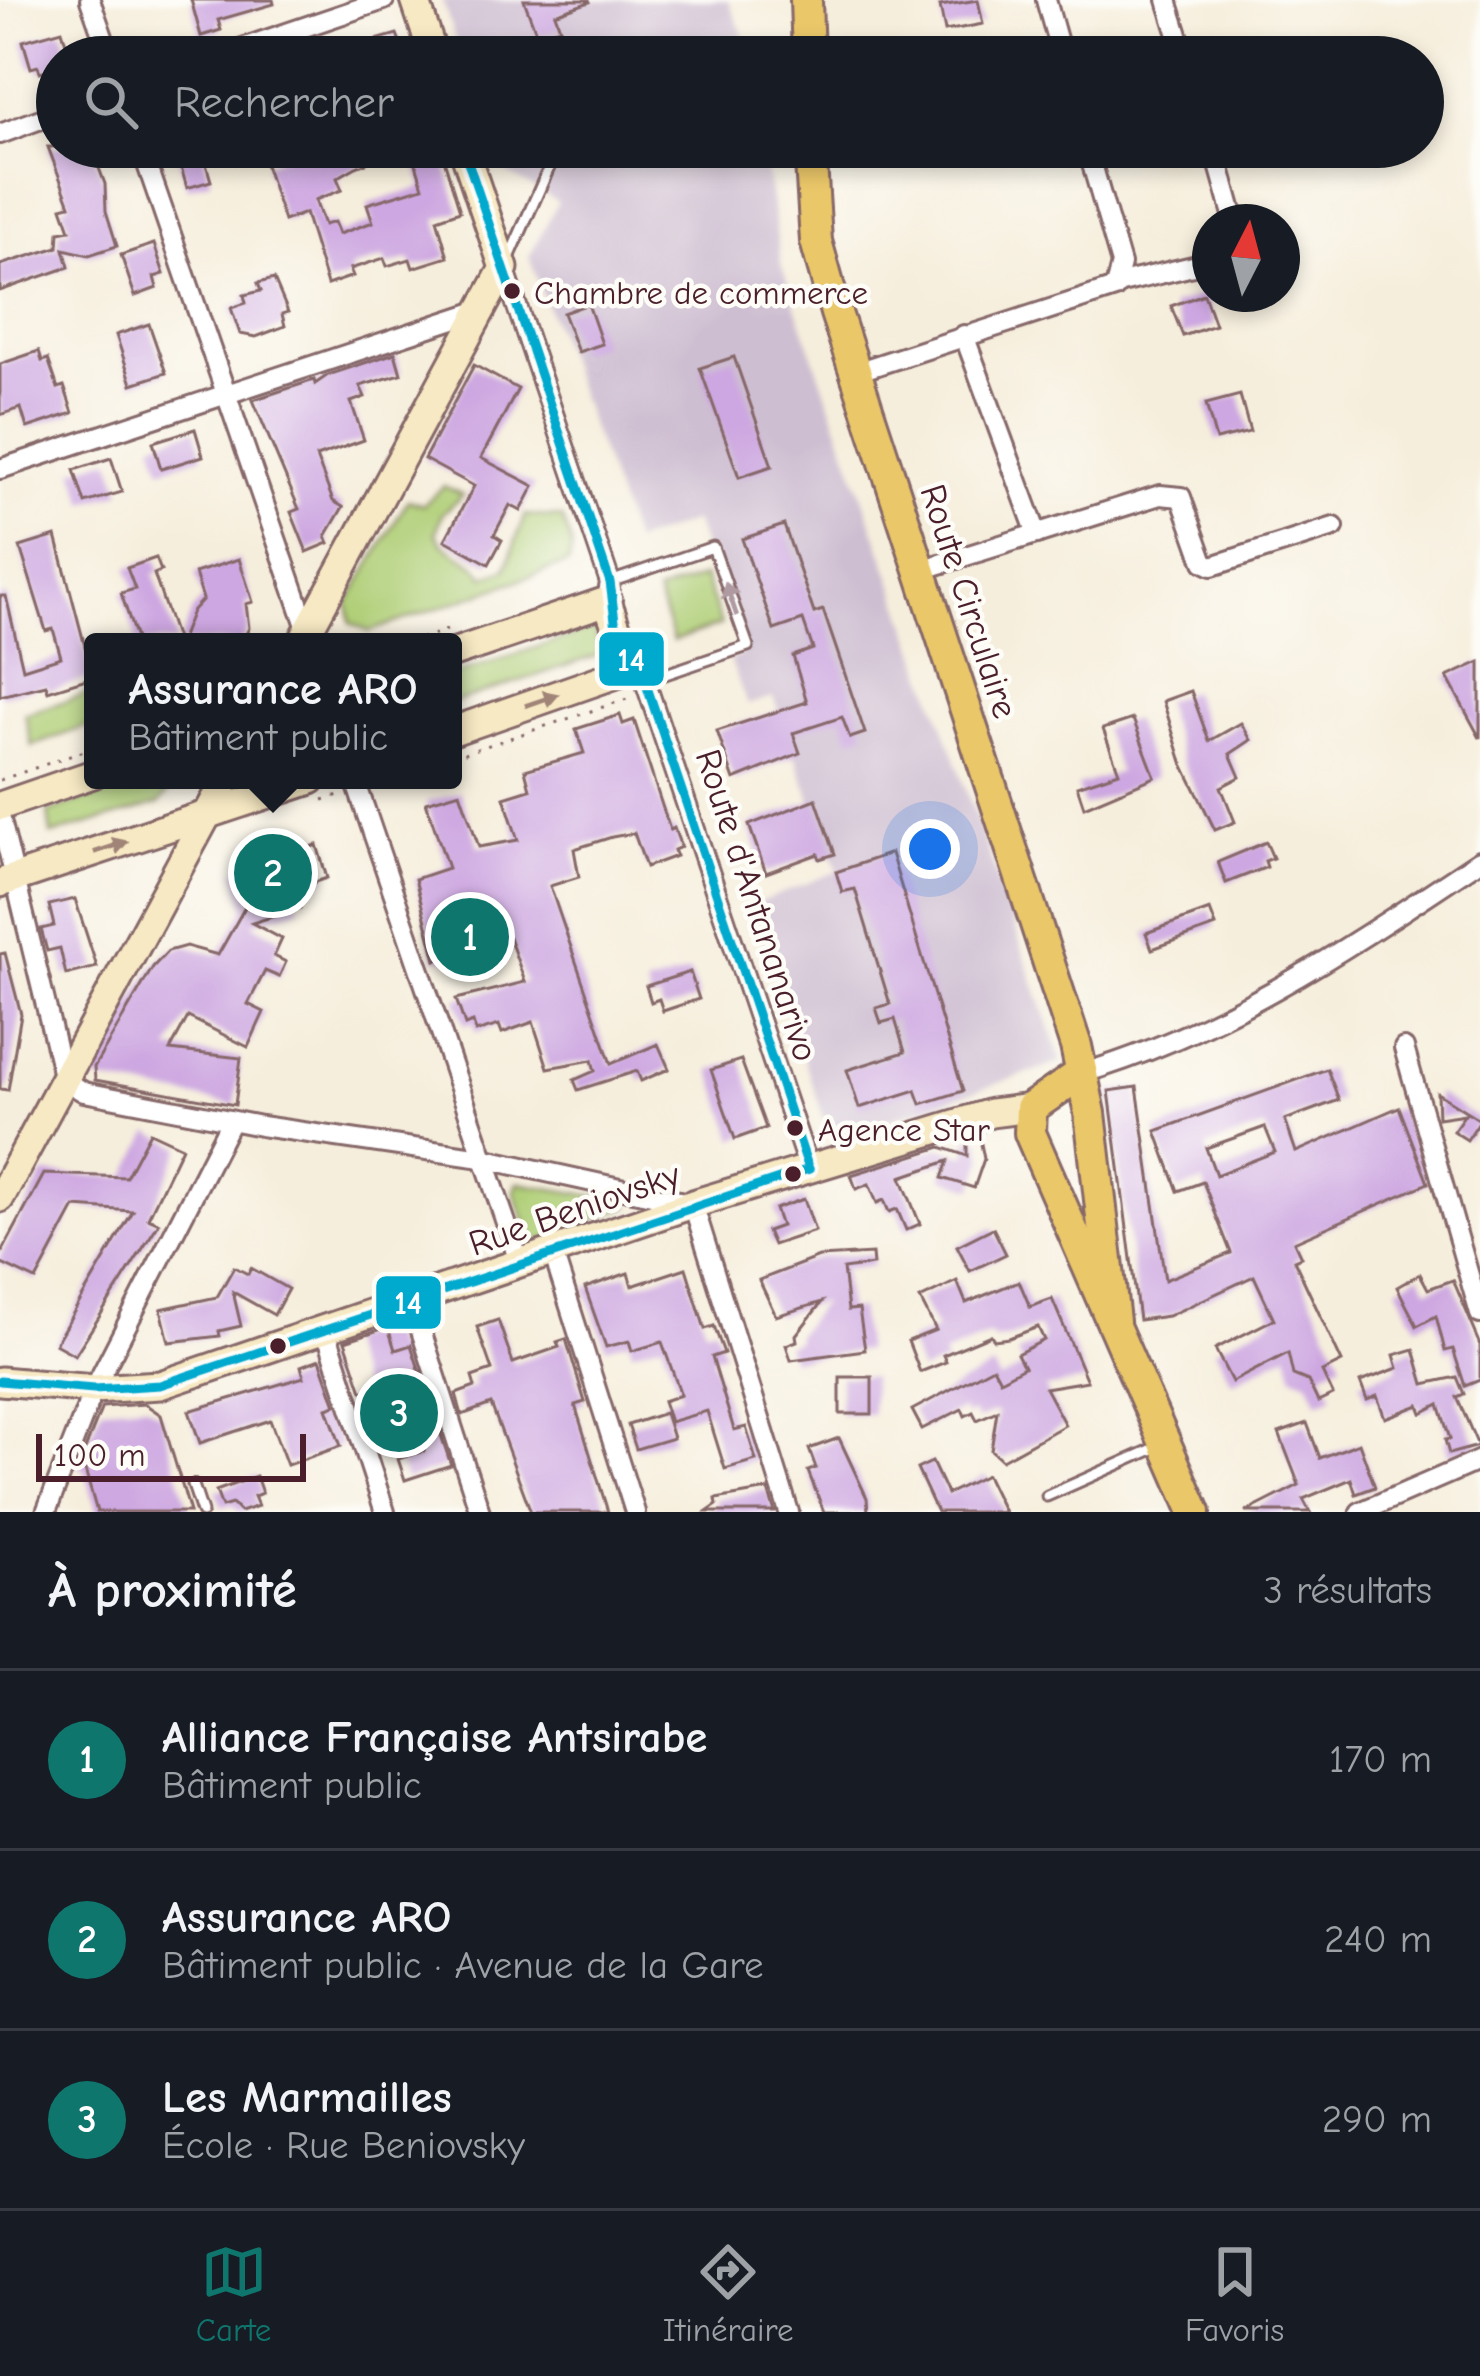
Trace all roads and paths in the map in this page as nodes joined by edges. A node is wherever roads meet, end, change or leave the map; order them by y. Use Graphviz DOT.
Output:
graph roads {
  1 [pos="91,0"];
  2 [pos="385,0"];
  3 [pos="415,0"];
  4 [pos="806,0"];
  5 [pos="1046,0"];
  6 [pos="1167,0"];
  7 [pos="103,36"];
  8 [pos="278,36"];
  9 [pos="427,36"];
  10 [pos="807,36"];
  11 [pos="1056,36"];
  12 [pos="1178,36"];
  13 [pos="36,121"];
  14 [pos="0,134"];
  15 [pos="148,168"];
  16 [pos="471,168"];
  17 [pos="549,168"];
  18 [pos="811,168"];
  19 [pos="1094,168"];
  20 [pos="1220,168"];
  21 [pos="1230,204"];
  22 [pos="1192,266"];
  23 [pos="504,268"];
  24 [pos="1117,284"];
  25 [pos="481,310"];
  26 [pos="964,334"];
  27 [pos="856,372"];
  28 [pos="227,394"];
  29 [pos="0,469"];
  30 [pos="1334,527"];
  31 [pos="1037,534"];
  32 [pos="918,572"];
  33 [pos="608,592"];
  34 [pos="305,633"];
  35 [pos="310,633"];
  36 [pos="462,649"];
  37 [pos="642,681"];
  38 [pos="462,729"];
  39 [pos="84,751"];
  40 [pos="462,753"];
  41 [pos="84,777"];
  42 [pos="0,780"];
  43 [pos="221,789"];
  44 [pos="285,789"];
  45 [pos="358,789"];
  46 [pos="0,806"];
  47 [pos="0,815"];
  48 [pos="208,815"];
  49 [pos="1480,860"];
  50 [pos="9,880"];
  51 [pos="1404,1048"];
  52 [pos="64,1080"];
  53 [pos="1079,1098"];
  54 [pos="1031,1108"];
  55 [pos="232,1121"];
  56 [pos="1037,1144"];
  57 [pos="482,1158"];
  58 [pos="808,1169"];
  59 [pos="0,1198"];
  60 [pos="693,1204"];
  61 [pos="554,1252"];
  62 [pos="520,1264"];
  63 [pos="412,1303"];
  64 [pos="1480,1314"];
  65 [pos="1114,1321"];
  66 [pos="326,1331"];
  67 [pos="0,1381"];
  68 [pos="94,1389"];
  69 [pos="1162,1444"];
  70 [pos="1480,1460"];
  71 [pos="193,1485"];
  72 [pos="1047,1496"];
  73 [pos="46,1512"];
  74 [pos="202,1512"];
  75 [pos="386,1512"];
  76 [pos="480,1512"];
  77 [pos="635,1512"];
  78 [pos="789,1512"];
  79 [pos="1195,1512"];
  80 [pos="1360,1512"];
  1 -- 7 [label="street"];
  2 -- 8 [label="street"];
  3 -- 9 [label="street"];
  4 -- 10 [label="main road"];
  5 -- 11 [label="street"];
  6 -- 12 [label="street"];
  13 -- 14 [label="street"];
  15 -- 28 [label="street"];
  16 -- 23 [label="street"];
  17 -- 23 [label="lane"];
  18 -- 27 [label="main road, Route Circulaire"];
  19 -- 24 [label="street"];
  20 -- 21 [label="street"];
  22 -- 24 [label="street"];
  23 -- 25 [label="street"];
  23 -- 33 [label="street"];
  24 -- 26 [label="street"];
  25 -- 28 [label="street"];
  25 -- 35 [label="street"];
  26 -- 27 [label="street"];
  26 -- 31 [label="street"];
  27 -- 32 [label="main road, Route Circulaire"];
  28 -- 29 [label="street"];
  28 -- 34 [label="street"];
  30 -- 31 [label="street"];
  31 -- 32 [label="street"];
  32 -- 53 [label="main road, Route Circulaire"];
  33 -- 36 [label="street"];
  33 -- 37 [label="street"];
  37 -- 33 [label="lane, one-way"];
  38 -- 37 [label="street, one-way"];
  37 -- 40 [label="path"];
  37 -- 58 [label="street, Route d'Antananarivo"];
  39 -- 42 [label="path"];
  41 -- 46 [label="street"];
  43 -- 48 [label="street"];
  44 -- 48 [label="street"];
  45 -- 57 [label="street"];
  47 -- 50 [label="street"];
  50 -- 48 [label="street, one-way"];
  48 -- 52 [label="street"];
  49 -- 53 [label="street"];
  50 -- 52 [label="street"];
  51 -- 64 [label="street"];
  52 -- 55 [label="street"];
  52 -- 59 [label="street"];
  53 -- 54 [label="main road"];
  53 -- 56 [label="main road"];
  53 -- 65 [label="main road, Route Circulaire"];
  54 -- 56 [label="main road"];
  54 -- 58 [label="street, Rue Beniovsky"];
  55 -- 57 [label="street"];
  55 -- 68 [label="street"];
  56 -- 65 [label="main road"];
  57 -- 60 [label="street"];
  57 -- 62 [label="street"];
  58 -- 60 [label="street, Rue Beniovsky"];
  60 -- 61 [label="street, Rue Beniovsky"];
  60 -- 78 [label="street"];
  61 -- 62 [label="street, Rue Beniovsky"];
  61 -- 77 [label="street"];
  62 -- 63 [label="street, Rue Beniovsky"];
  63 -- 66 [label="street, Rue Beniovsky"];
  63 -- 76 [label="street"];
  65 -- 69 [label="main road"];
  66 -- 68 [label="street, Rue Beniovsky"];
  66 -- 75 [label="street"];
  67 -- 68 [label="street, Rue Beniovsky"];
  68 -- 73 [label="street"];
  69 -- 72 [label="lane"];
  69 -- 79 [label="main road"];
  70 -- 80 [label="street"];
  71 -- 74 [label="lane"];
}
